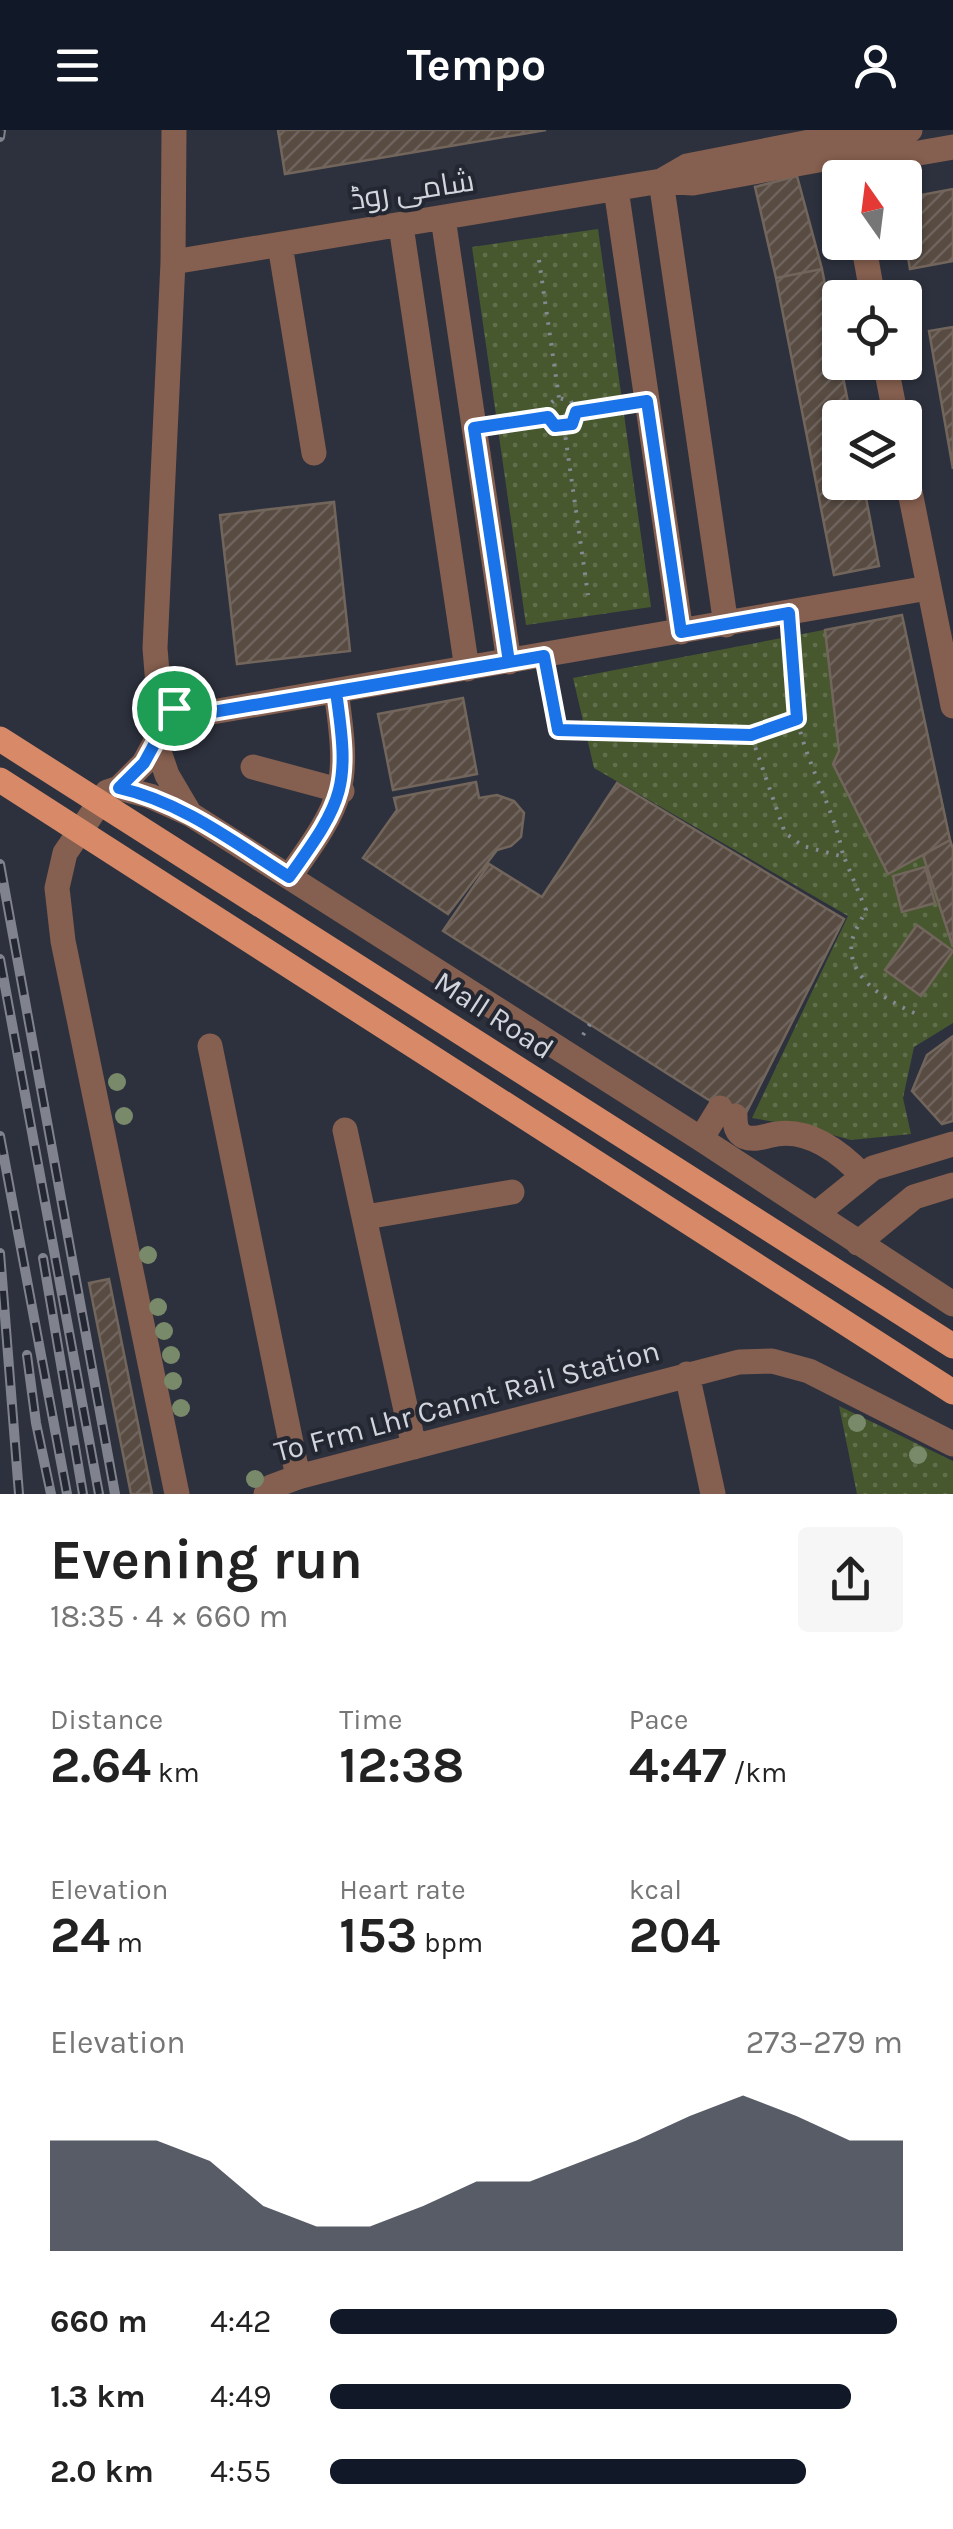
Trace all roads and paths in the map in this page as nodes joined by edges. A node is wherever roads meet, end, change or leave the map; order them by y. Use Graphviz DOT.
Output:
graph roads {
  1 [pos="174,130"];
  2 [pos="873,130"];
  3 [pos="910,130"];
  4 [pos="953,147"];
  5 [pos="858,160"];
  6 [pos="822,169"];
  7 [pos="661,181"];
  8 [pos="616,189"];
  9 [pos="442,218"];
  10 [pos="401,226"];
  11 [pos="280,245"];
  12 [pos="540,260"];
  13 [pos="173,262"];
  14 [pos="559,398"];
  15 [pos="647,401"];
  16 [pos="576,412"];
  17 [pos="548,417"];
  18 [pos="564,427"];
  19 [pos="474,428"];
  20 [pos="314,453"];
  21 [pos="911,500"];
  22 [pos="928,588"];
  23 [pos="588,595"];
  24 [pos="789,613"];
  25 [pos="726,624"];
  26 [pos="681,632"];
  27 [pos="544,656"];
  28 [pos="509,662"];
  29 [pos="467,669"];
  30 [pos="336,692"];
  31 [pos="953,706"];
  32 [pos="174,708"];
  33 [pos="797,719"];
  34 [pos="751,735"];
  35 [pos="0,739"];
  36 [pos="156,743"];
  37 [pos="253,767"];
  38 [pos="0,780"];
  39 [pos="119,788"];
  40 [pos="342,791"];
  41 [pos="190,814"];
  42 [pos="844,857"];
  43 [pos="289,877"];
  44 [pos="919,1015"];
  45 [pos="210,1046"];
  46 [pos="345,1130"];
  47 [pos="702,1139"];
  48 [pos="953,1144"];
  49 [pos="862,1176"];
  50 [pos="953,1185"];
  51 [pos="512,1192"];
  52 [pos="816,1214"];
  53 [pos="366,1217"];
  54 [pos="858,1243"];
  55 [pos="953,1304"];
  56 [pos="953,1346"];
  57 [pos="687,1374"];
  58 [pos="950,1390"];
  59 [pos="953,1444"];
  60 [pos="414,1447"];
  61 [pos="298,1478"];
  62 [pos="177,1494"];
  63 [pos="266,1494"];
  64 [pos="713,1494"];
  1 -- 13 [label="street"];
  2 -- 3 [label="street, شامی روڈ"];
  2 -- 7 [label="street, شامی روڈ"];
  4 -- 5 [label="street, شامی روڈ"];
  6 -- 7 [label="street, شامی روڈ"];
  7 -- 8 [label="street, شامی روڈ"];
  7 -- 25 [label="street"];
  8 -- 9 [label="street, شامی روڈ"];
  8 -- 15 [label="street"];
  9 -- 10 [label="street, شامی روڈ"];
  9 -- 19 [label="street"];
  10 -- 11 [label="street, شامی روڈ"];
  10 -- 29 [label="street"];
  11 -- 13 [label="street, شامی روڈ"];
  11 -- 20 [label="street"];
  12 -- 14 [label="path"];
  13 -- 32 [label="street"];
  14 -- 16 [label="path"];
  14 -- 17 [label="path"];
  15 -- 16 [label="path"];
  15 -- 26 [label="street"];
  16 -- 18 [label="path"];
  17 -- 18 [label="path"];
  17 -- 19 [label="path"];
  18 -- 23 [label="path"];
  19 -- 28 [label="street"];
  21 -- 22 [label="street"];
  22 -- 24 [label="street"];
  22 -- 31 [label="street"];
  24 -- 25 [label="street"];
  24 -- 33 [label="path"];
  25 -- 26 [label="street"];
  26 -- 27 [label="street"];
  27 -- 28 [label="street"];
  27 -- 34 [label="path"];
  28 -- 29 [label="street"];
  29 -- 30 [label="street"];
  30 -- 32 [label="street"];
  30 -- 40 [label="street"];
  32 -- 36 [label="street"];
  33 -- 34 [label="path"];
  33 -- 42 [label="path"];
  34 -- 42 [label="path"];
  35 -- 56 [label="main road, Mall Road"];
  36 -- 39 [label="street"];
  36 -- 41 [label="street"];
  37 -- 40 [label="street"];
  38 -- 58 [label="main road"];
  39 -- 41 [label="street"];
  39 -- 62 [label="street"];
  40 -- 43 [label="street"];
  41 -- 43 [label="street"];
  42 -- 44 [label="path"];
  43 -- 47 [label="street"];
  45 -- 61 [label="street"];
  46 -- 53 [label="street"];
  47 -- 49 [label="street"];
  47 -- 52 [label="street"];
  48 -- 49 [label="street"];
  49 -- 52 [label="street"];
  50 -- 54 [label="street"];
  51 -- 53 [label="street"];
  52 -- 54 [label="street"];
  53 -- 60 [label="street"];
  54 -- 55 [label="street"];
  57 -- 59 [label="street, To Frm Lhr Cannt Rail Station"];
  57 -- 60 [label="street, To Frm Lhr Cannt Rail Station"];
  57 -- 64 [label="street"];
  60 -- 61 [label="street, To Frm Lhr Cannt Rail Station"];
  61 -- 63 [label="street, To Frm Lhr Cannt Rail Station"];
}
